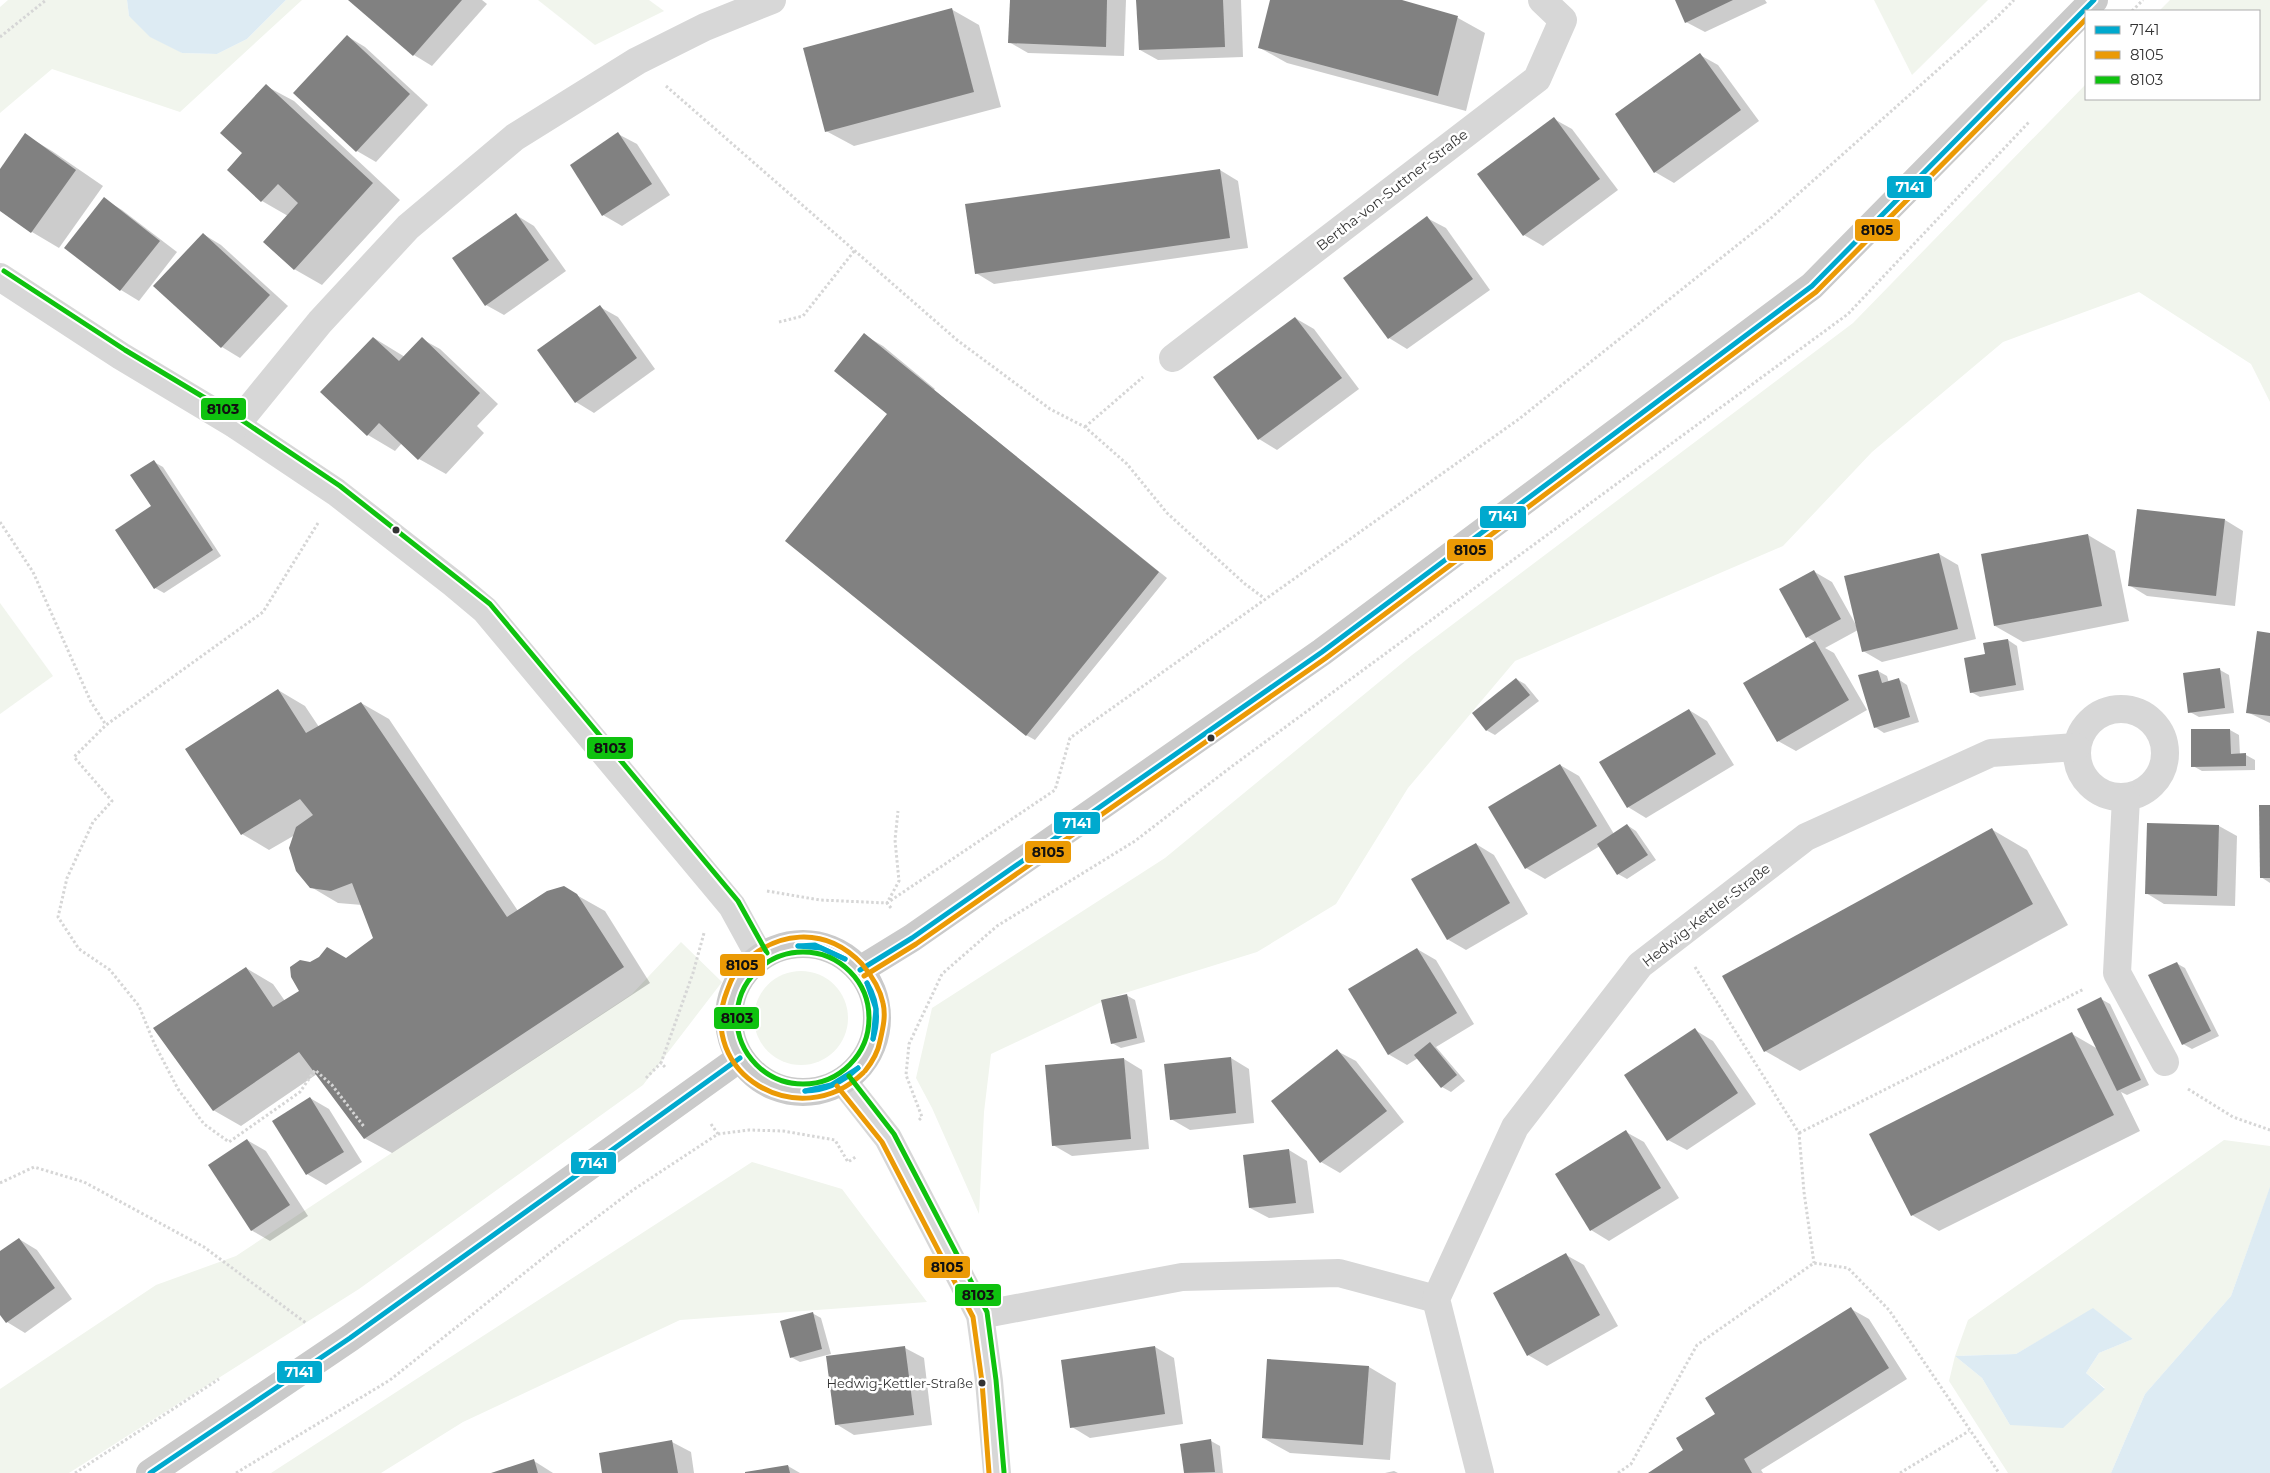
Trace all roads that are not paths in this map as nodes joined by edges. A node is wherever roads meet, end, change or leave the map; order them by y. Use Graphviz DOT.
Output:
graph roads {
  1 [pos="772,0"];
  2 [pos="1542,0"];
  3 [pos="2094,0"];
  4 [pos="0,277"];
  5 [pos="1173,358"];
  6 [pos="236,425"];
  7 [pos="2076,747"];
  8 [pos="2126,798"];
  9 [pos="760,957"];
  10 [pos="860,970"];
  11 [pos="740,1058"];
  12 [pos="2165,1062"];
  13 [pos="843,1081"];
  14 [pos="1436,1299"];
  15 [pos="980,1315"];
  16 [pos="150,1473"];
  17 [pos="996,1473"];
  18 [pos="1480,1473"];
  1 -- 6 [label="street"];
  2 -- 5 [label="street, Bertha-von-Suttner-Straße"];
  3 -- 10 [label="main road"];
  4 -- 6 [label="street"];
  6 -- 9 [label="street"];
  7 -- 8 [label="street"];
  7 -- 8 [label="street"];
  7 -- 14 [label="street, Hedwig-Kettler-Straße"];
  8 -- 12 [label="street"];
  9 -- 10 [label="main road"];
  9 -- 11 [label="main road"];
  10 -- 13 [label="main road"];
  11 -- 13 [label="main road"];
  11 -- 16 [label="main road"];
  13 -- 15 [label="street"];
  14 -- 15 [label="street"];
  14 -- 18 [label="street"];
  15 -- 17 [label="street"];
}
